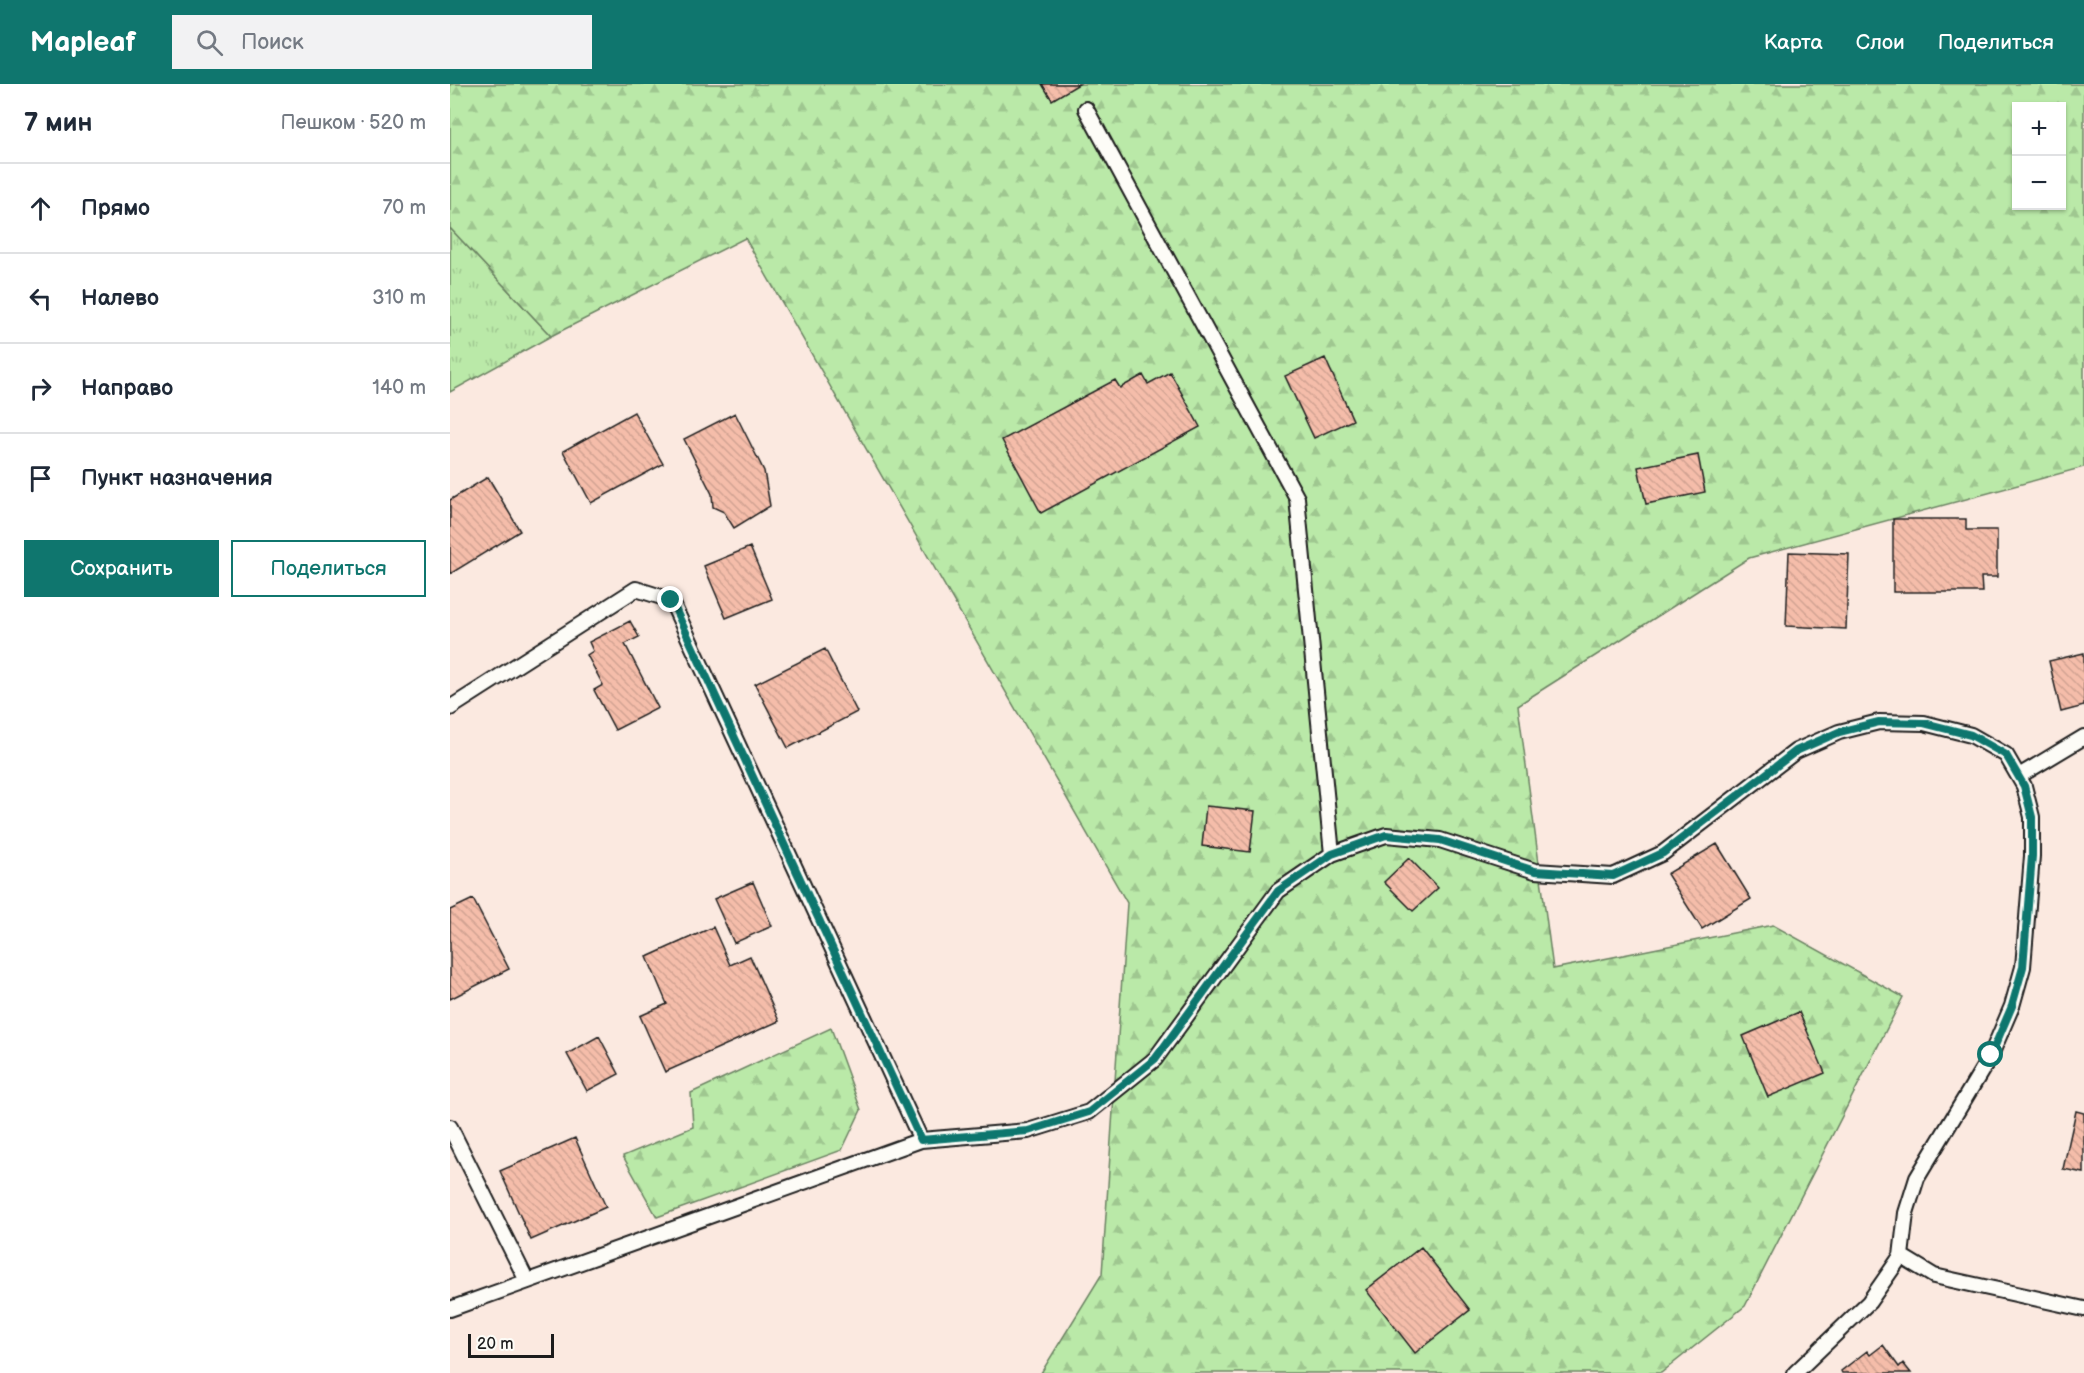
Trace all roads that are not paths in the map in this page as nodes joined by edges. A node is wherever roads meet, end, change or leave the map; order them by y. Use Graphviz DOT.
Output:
graph roads {
  1 [pos="1086,109"];
  2 [pos="450,708"];
  3 [pos="2084,737"];
  4 [pos="2019,776"];
  5 [pos="1332,854"];
  6 [pos="450,1127"];
  7 [pos="921,1140"];
  8 [pos="1900,1256"];
  9 [pos="528,1281"];
  10 [pos="450,1309"];
  11 [pos="2084,1309"];
  12 [pos="1795,1373"];
  1 -- 5 [label="lane"];
  2 -- 7 [label="lane"];
  3 -- 4 [label="lane"];
  4 -- 5 [label="lane"];
  4 -- 8 [label="lane"];
  5 -- 7 [label="lane"];
  6 -- 9 [label="lane"];
  7 -- 9 [label="lane"];
  8 -- 11 [label="lane"];
  8 -- 12 [label="lane"];
  9 -- 10 [label="lane"];
}
